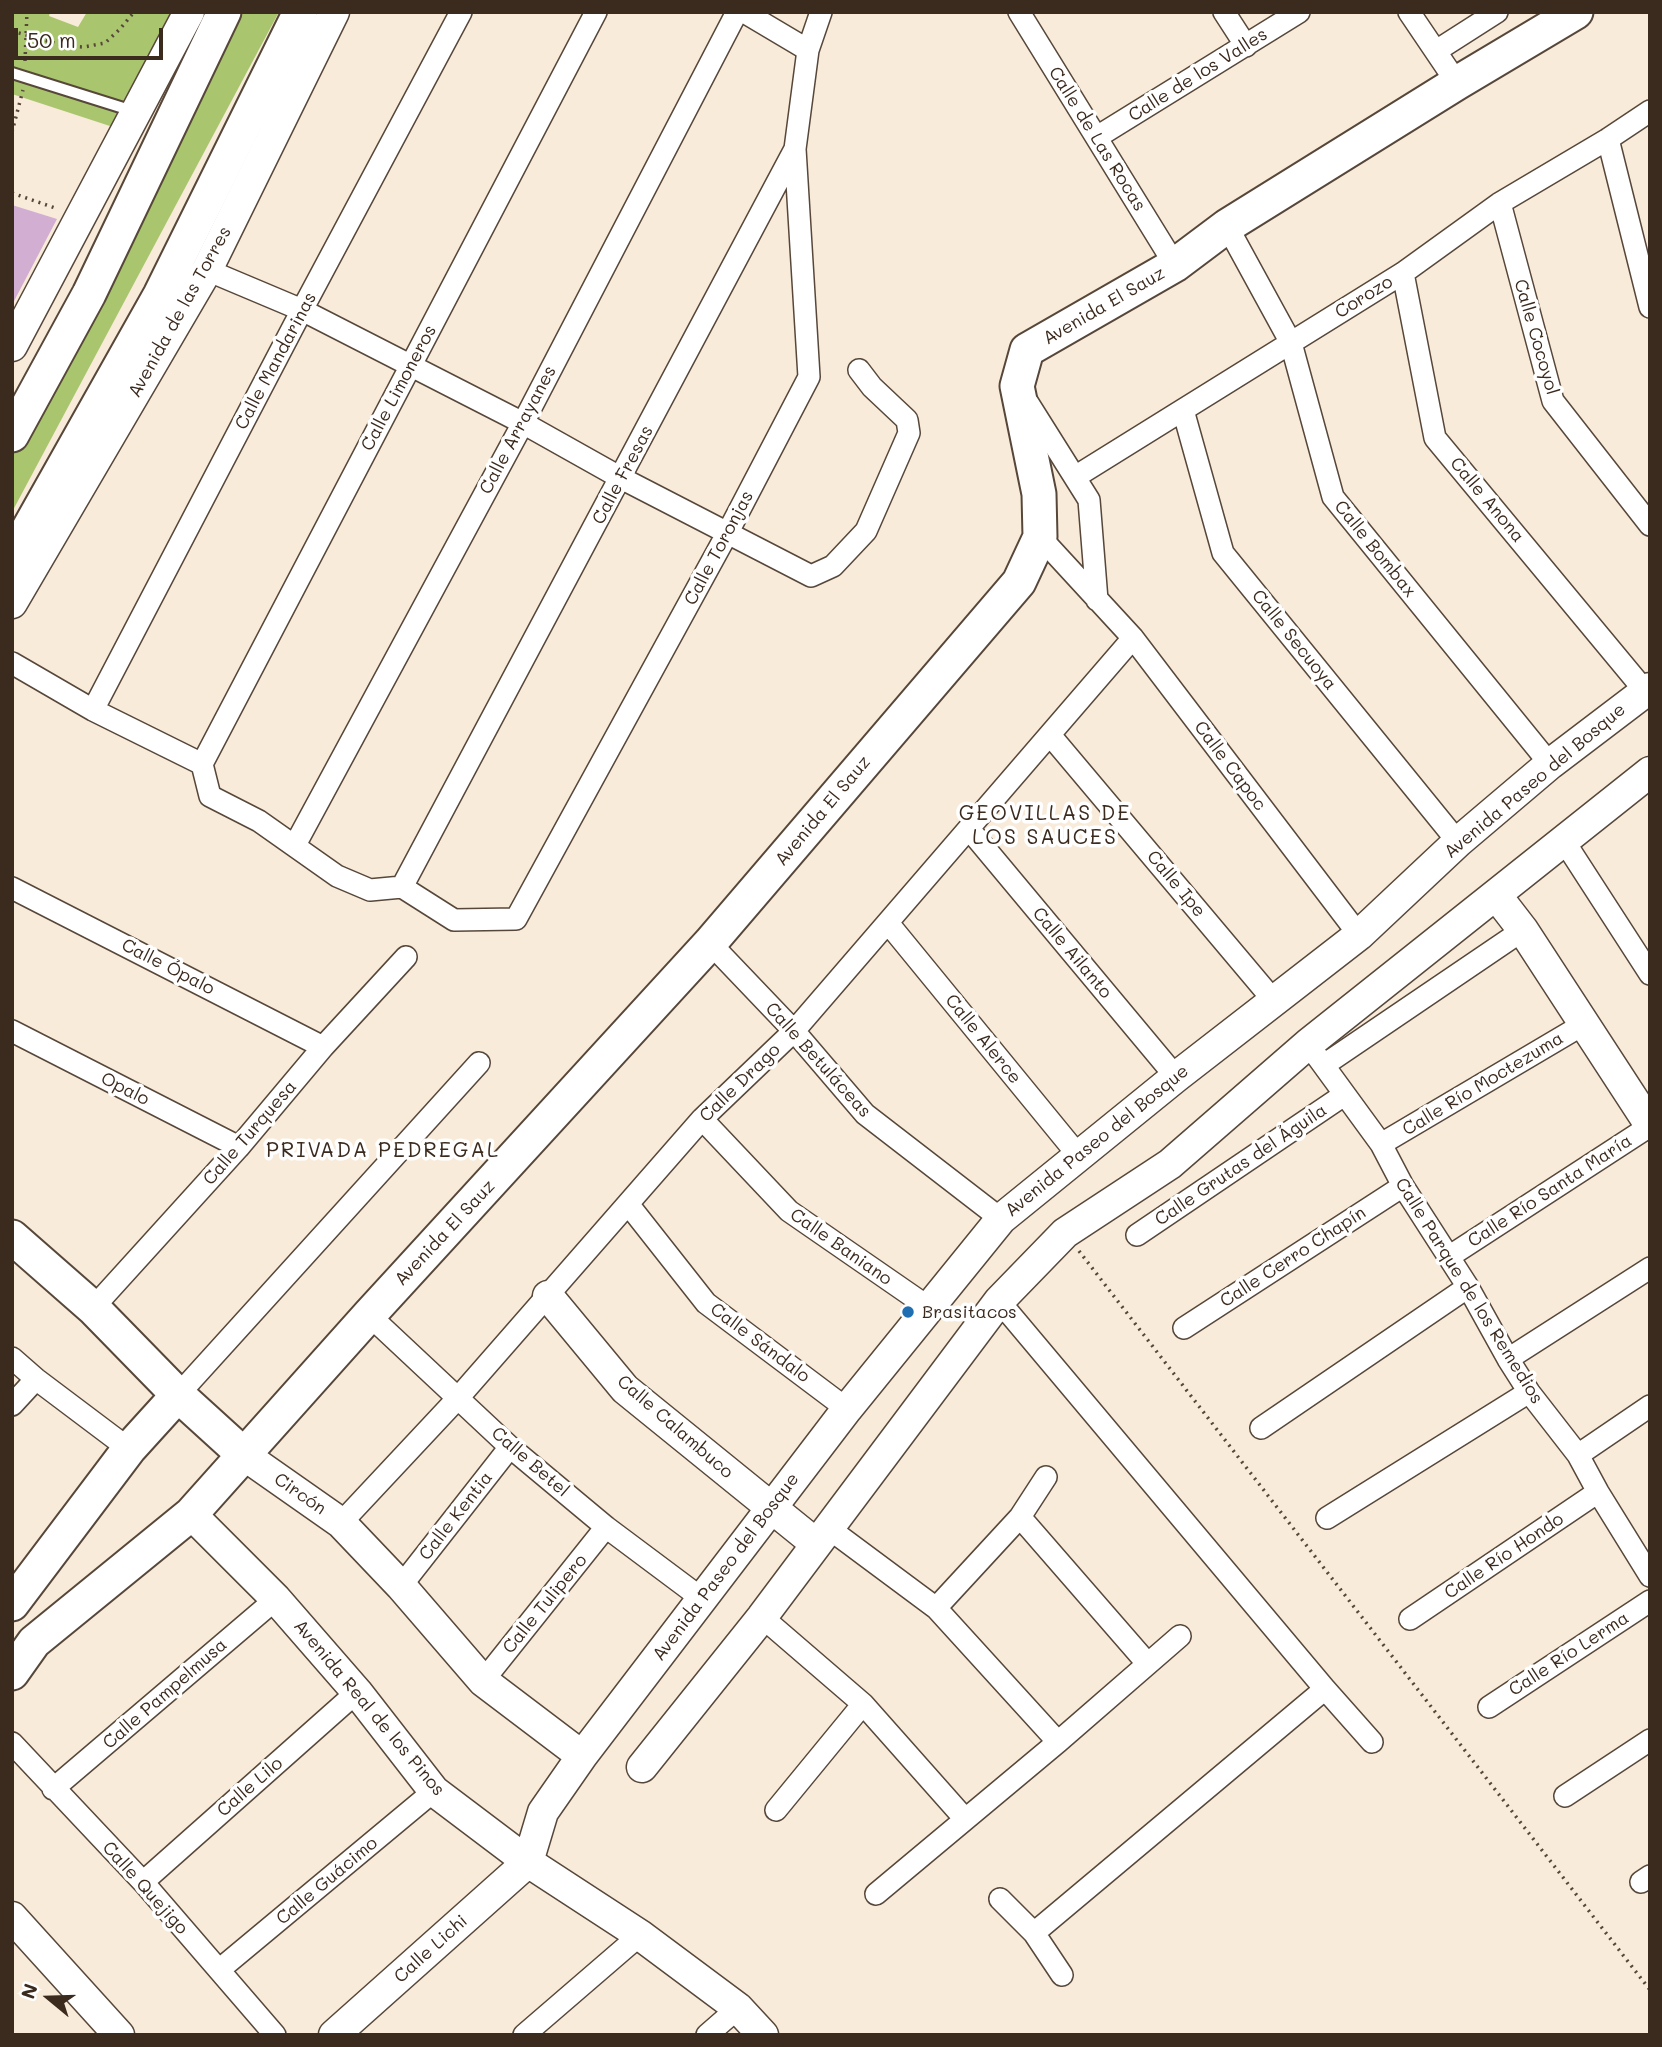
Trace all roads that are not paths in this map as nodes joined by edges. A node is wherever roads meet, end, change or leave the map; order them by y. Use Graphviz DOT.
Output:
graph roads {
  1 [pos="189,12"];
  2 [pos="224,12"];
  3 [pos="300,12"];
  4 [pos="334,12"];
  5 [pos="461,12"];
  6 [pos="596,12"];
  7 [pos="737,12"];
  8 [pos="744,12"];
  9 [pos="821,12"];
  10 [pos="1019,12"];
  11 [pos="1224,12"];
  12 [pos="1299,12"];
  13 [pos="1409,12"];
  14 [pos="1497,12"];
  15 [pos="1576,12"];
  16 [pos="1246,46"];
  17 [pos="808,50"];
  18 [pos="1436,51"];
  19 [pos="12,73"];
  20 [pos="1457,83"];
  21 [pos="1650,111"];
  22 [pos="135,112"];
  23 [pos="1097,137"];
  24 [pos="1608,139"];
  25 [pos="795,149"];
  26 [pos="1500,203"];
  27 [pos="1227,226"];
  28 [pos="1175,265"];
  29 [pos="207,270"];
  30 [pos="1403,273"];
  31 [pos="1650,307"];
  32 [pos="302,310"];
  33 [pos="1291,343"];
  34 [pos="12,346"];
  35 [pos="410,365"];
  36 [pos="859,370"];
  37 [pos="1017,386"];
  38 [pos="1183,410"];
  39 [pos="523,423"];
  40 [pos="12,435"];
  41 [pos="1075,477"];
  42 [pos="621,478"];
  43 [pos="1650,525"];
  44 [pos="728,532"];
  45 [pos="1040,537"];
  46 [pos="12,558"];
  47 [pos="1097,600"];
  48 [pos="12,603"];
  49 [pos="1133,638"];
  50 [pos="12,663"];
  51 [pos="1648,689"];
  52 [pos="93,710"];
  53 [pos="1050,735"];
  54 [pos="202,764"];
  55 [pos="1550,764"];
  56 [pos="1650,772"];
  57 [pos="969,829"];
  58 [pos="1564,841"];
  59 [pos="1458,842"];
  60 [pos="295,845"];
  61 [pos="402,887"];
  62 [pos="12,888"];
  63 [pos="1496,895"];
  64 [pos="888,923"];
  65 [pos="1523,930"];
  66 [pos="1359,935"];
  67 [pos="710,943"];
  68 [pos="406,957"];
  69 [pos="1650,974"];
  70 [pos="1274,1001"];
  71 [pos="1584,1024"];
  72 [pos="12,1031"];
  73 [pos="794,1031"];
  74 [pos="323,1047"];
  75 [pos="1316,1055"];
  76 [pos="479,1063"];
  77 [pos="1176,1077"];
  78 [pos="1344,1095"];
  79 [pos="702,1119"];
  80 [pos="1650,1126"];
  81 [pos="1381,1144"];
  82 [pos="239,1147"];
  83 [pos="1078,1155"];
  84 [pos="1403,1186"];
  85 [pos="628,1203"];
  86 [pos="1000,1219"];
  87 [pos="1137,1235"];
  88 [pos="12,1237"];
  89 [pos="1450,1256"];
  90 [pos="1650,1268"];
  91 [pos="1468,1287"];
  92 [pos="548,1296"];
  93 [pos="999,1301"];
  94 [pos="928,1307"];
  95 [pos="93,1308"];
  96 [pos="369,1315"];
  97 [pos="1184,1328"];
  98 [pos="12,1358"];
  99 [pos="1508,1359"];
  100 [pos="36,1379"];
  101 [pos="1529,1392"];
  102 [pos="178,1395"];
  103 [pos="458,1398"];
  104 [pos="12,1405"];
  105 [pos="1650,1406"];
  106 [pos="847,1409"];
  107 [pos="1261,1428"];
  108 [pos="510,1447"];
  109 [pos="129,1450"];
  110 [pos="244,1455"];
  111 [pos="1578,1455"];
  112 [pos="1046,1477"];
  113 [pos="1598,1492"];
  114 [pos="771,1508"];
  115 [pos="191,1514"];
  116 [pos="1020,1517"];
  117 [pos="1327,1518"];
  118 [pos="341,1523"];
  119 [pos="606,1527"];
  120 [pos="821,1535"];
  121 [pos="1647,1563"];
  122 [pos="401,1586"];
  123 [pos="701,1598"];
  124 [pos="276,1599"];
  125 [pos="1650,1601"];
  126 [pos="12,1604"];
  127 [pos="936,1608"];
  128 [pos="762,1617"];
  129 [pos="1410,1619"];
  130 [pos="1180,1636"];
  131 [pos="1147,1663"];
  132 [pos="12,1673"];
  133 [pos="483,1681"];
  134 [pos="1325,1689"];
  135 [pos="357,1692"];
  136 [pos="863,1704"];
  137 [pos="1489,1707"];
  138 [pos="1650,1740"];
  139 [pos="1058,1742"];
  140 [pos="1372,1742"];
  141 [pos="12,1743"];
  142 [pos="582,1756"];
  143 [pos="642,1767"];
  144 [pos="53,1789"];
  145 [pos="434,1791"];
  146 [pos="1565,1796"];
  147 [pos="776,1810"];
  148 [pos="965,1819"];
  149 [pos="528,1862"];
  150 [pos="143,1882"];
  151 [pos="876,1894"];
  152 [pos="1000,1899"];
  153 [pos="12,1917"];
  154 [pos="1034,1933"];
  155 [pos="640,1935"];
  156 [pos="219,1970"];
  157 [pos="1062,1975"];
  158 [pos="738,2008"];
  159 [pos="120,2035"];
  160 [pos="275,2035"];
  161 [pos="334,2035"];
  162 [pos="524,2035"];
  163 [pos="707,2035"];
  164 [pos="763,2035"];
  1 -- 22 [label="main road"];
  2 -- 40 [label="main road"];
  3 -- 46 [label="main road, Avenida de las Torres"];
  4 -- 29 [label="main road, Avenida de las Torres"];
  5 -- 32 [label="street, Calle Mandarinas"];
  6 -- 35 [label="street, Calle Limoneros"];
  7 -- 39 [label="street, Calle Arrayanes"];
  8 -- 17 [label="street"];
  9 -- 17 [label="street, Calle Fresas"];
  10 -- 23 [label="street, Calle de Las Rocas"];
  11 -- 16 [label="street"];
  12 -- 16 [label="street, Calle de los Valles"];
  13 -- 18 [label="street"];
  14 -- 18 [label="street"];
  15 -- 20 [label="main road, Avenida El Sauz"];
  16 -- 23 [label="street, Calle de los Valles"];
  17 -- 25 [label="street, Calle Fresas"];
  18 -- 20 [label="street"];
  19 -- 22 [label="lane"];
  20 -- 27 [label="main road, Avenida El Sauz"];
  21 -- 24 [label="street, Corozo"];
  22 -- 34 [label="main road"];
  23 -- 28 [label="street, Calle de Las Rocas"];
  24 -- 26 [label="street, Corozo"];
  24 -- 31 [label="street"];
  25 -- 42 [label="street, Calle Fresas"];
  25 -- 44 [label="street, Calle Toronjas"];
  26 -- 30 [label="street, Corozo"];
  26 -- 43 [label="street, Calle Cocoyol"];
  27 -- 28 [label="main road, Avenida El Sauz"];
  27 -- 33 [label="street, Calle Bombax"];
  28 -- 37 [label="main road, Avenida El Sauz"];
  29 -- 32 [label="street"];
  29 -- 48 [label="main road, Avenida de las Torres"];
  30 -- 33 [label="street, Corozo"];
  30 -- 51 [label="street, Calle Anona"];
  32 -- 35 [label="street"];
  32 -- 52 [label="street, Calle Mandarinas"];
  33 -- 38 [label="street, Corozo"];
  33 -- 55 [label="street, Calle Bombax"];
  35 -- 39 [label="street"];
  35 -- 54 [label="street, Calle Limoneros"];
  36 -- 44 [label="street"];
  37 -- 41 [label="street"];
  37 -- 45 [label="main road, Avenida El Sauz"];
  38 -- 41 [label="street, Corozo"];
  38 -- 59 [label="street, Calle Secuoya"];
  39 -- 42 [label="street"];
  39 -- 60 [label="street, Calle Arrayanes"];
  41 -- 47 [label="street"];
  42 -- 44 [label="street"];
  42 -- 61 [label="street, Calle Fresas"];
  44 -- 61 [label="street, Calle Toronjas"];
  45 -- 47 [label="street, Calle Capoc"];
  45 -- 67 [label="main road, Avenida El Sauz"];
  47 -- 49 [label="street, Calle Capoc"];
  49 -- 53 [label="street, Calle Drago"];
  49 -- 66 [label="street, Calle Capoc"];
  50 -- 52 [label="street"];
  51 -- 55 [label="main road, Avenida Paseo del Bosque"];
  52 -- 54 [label="street"];
  53 -- 57 [label="street, Calle Drago"];
  53 -- 70 [label="street, Calle Ipe"];
  54 -- 60 [label="street"];
  55 -- 59 [label="main road, Avenida Paseo del Bosque"];
  56 -- 58 [label="main road"];
  57 -- 64 [label="street, Calle Drago"];
  57 -- 77 [label="street, Calle Ailanto"];
  58 -- 63 [label="main road"];
  58 -- 69 [label="street"];
  59 -- 66 [label="main road, Avenida Paseo del Bosque"];
  60 -- 61 [label="street"];
  62 -- 74 [label="street, Calle Ópalo"];
  63 -- 65 [label="main road"];
  63 -- 75 [label="main road"];
  64 -- 73 [label="street, Calle Drago"];
  64 -- 83 [label="street, Calle Alerce"];
  65 -- 71 [label="main road"];
  65 -- 75 [label="street"];
  66 -- 70 [label="main road, Avenida Paseo del Bosque"];
  67 -- 73 [label="street, Calle Betuláceas"];
  67 -- 96 [label="main road, Avenida El Sauz"];
  68 -- 74 [label="street, Calle Turquesa"];
  70 -- 77 [label="main road, Avenida Paseo del Bosque"];
  71 -- 80 [label="main road"];
  71 -- 81 [label="street, Calle Río Moctezuma"];
  72 -- 82 [label="street, Opalo"];
  73 -- 79 [label="street, Calle Drago"];
  73 -- 86 [label="street, Calle Betuláceas"];
  74 -- 82 [label="street, Calle Turquesa"];
  75 -- 78 [label="street, Calle Parque de los Remedios"];
  75 -- 93 [label="main road"];
  76 -- 102 [label="street"];
  77 -- 83 [label="main road, Avenida Paseo del Bosque"];
  78 -- 81 [label="street, Calle Parque de los Remedios"];
  78 -- 87 [label="street, Calle Grutas del Águila"];
  79 -- 85 [label="street, Calle Drago"];
  79 -- 94 [label="street, Calle Baniano"];
  80 -- 89 [label="street, Calle Río Santa María"];
  81 -- 84 [label="street, Calle Parque de los Remedios"];
  82 -- 95 [label="street, Calle Turquesa"];
  83 -- 86 [label="main road, Avenida Paseo del Bosque"];
  84 -- 89 [label="street, Calle Parque de los Remedios"];
  84 -- 97 [label="street, Calle Cerro Chapín"];
  85 -- 92 [label="street, Calle Drago"];
  85 -- 106 [label="street, Calle Sándalo"];
  86 -- 94 [label="main road, Avenida Paseo del Bosque"];
  88 -- 95 [label="main road, Circón"];
  89 -- 91 [label="street, Calle Parque de los Remedios"];
  90 -- 99 [label="street"];
  91 -- 99 [label="street, Calle Parque de los Remedios"];
  91 -- 107 [label="street"];
  92 -- 103 [label="street, Calle Drago"];
  92 -- 114 [label="main road, Calle Calambuco"];
  93 -- 120 [label="main road"];
  93 -- 134 [label="street"];
  94 -- 106 [label="main road, Avenida Paseo del Bosque"];
  95 -- 102 [label="main road, Circón"];
  96 -- 103 [label="street, Calle Betel"];
  96 -- 110 [label="main road, Avenida El Sauz"];
  98 -- 100 [label="street"];
  99 -- 101 [label="street, Calle Parque de los Remedios"];
  100 -- 104 [label="street"];
  100 -- 109 [label="street"];
  101 -- 111 [label="street, Calle Parque de los Remedios"];
  101 -- 117 [label="street"];
  102 -- 109 [label="main road"];
  102 -- 110 [label="main road, Circón"];
  103 -- 108 [label="street, Calle Betel"];
  103 -- 118 [label="street, Calle Drago"];
  105 -- 111 [label="street"];
  106 -- 114 [label="main road, Avenida Paseo del Bosque"];
  108 -- 119 [label="street, Calle Betel"];
  108 -- 122 [label="street, Calle Kentia"];
  109 -- 126 [label="main road"];
  110 -- 115 [label="main road, Avenida El Sauz"];
  110 -- 118 [label="main road, Circón"];
  111 -- 113 [label="street, Calle Parque de los Remedios"];
  112 -- 116 [label="street"];
  113 -- 121 [label="street, Calle Parque de los Remedios"];
  113 -- 129 [label="street, Calle Río Hondo"];
  114 -- 120 [label="main road, Calle Calambuco"];
  114 -- 123 [label="main road, Avenida Paseo del Bosque"];
  115 -- 124 [label="main road, Avenida Real de los Pinos"];
  115 -- 132 [label="main road, Avenida El Sauz"];
  116 -- 127 [label="street"];
  116 -- 131 [label="street"];
  118 -- 122 [label="main road, Circón"];
  119 -- 123 [label="street, Calle Betel"];
  119 -- 133 [label="street, Calle Tulipero"];
  120 -- 127 [label="street"];
  120 -- 128 [label="main road"];
  122 -- 133 [label="main road, Circón"];
  123 -- 142 [label="main road, Avenida Paseo del Bosque"];
  124 -- 135 [label="main road, Avenida Real de los Pinos"];
  124 -- 144 [label="street, Calle Pampelmusa"];
  125 -- 137 [label="street, Calle Río Lerma"];
  127 -- 139 [label="street"];
  128 -- 136 [label="street"];
  128 -- 143 [label="main road"];
  130 -- 131 [label="street"];
  131 -- 139 [label="street"];
  133 -- 142 [label="main road, Circón"];
  134 -- 140 [label="street"];
  134 -- 154 [label="street"];
  135 -- 145 [label="main road, Avenida Real de los Pinos"];
  135 -- 150 [label="street, Calle Lilo"];
  136 -- 147 [label="street"];
  136 -- 148 [label="street"];
  138 -- 146 [label="street"];
  139 -- 148 [label="street"];
  141 -- 144 [label="street, Calle Quejigo"];
  142 -- 149 [label="main road, Avenida Paseo del Bosque"];
  144 -- 150 [label="street, Calle Quejigo"];
  145 -- 149 [label="main road, Avenida Real de los Pinos"];
  145 -- 156 [label="street, Calle Guácimo"];
  148 -- 151 [label="street"];
  149 -- 155 [label="main road, Avenida Real de los Pinos"];
  149 -- 161 [label="main road, Calle Lichi"];
  150 -- 156 [label="street, Calle Quejigo"];
  152 -- 154 [label="street"];
  153 -- 159 [label="main road"];
  154 -- 157 [label="street"];
  155 -- 158 [label="main road, Avenida Real de los Pinos"];
  155 -- 162 [label="street"];
  156 -- 160 [label="street, Calle Quejigo"];
  158 -- 163 [label="street"];
  158 -- 164 [label="main road, Avenida Real de los Pinos"];
}
